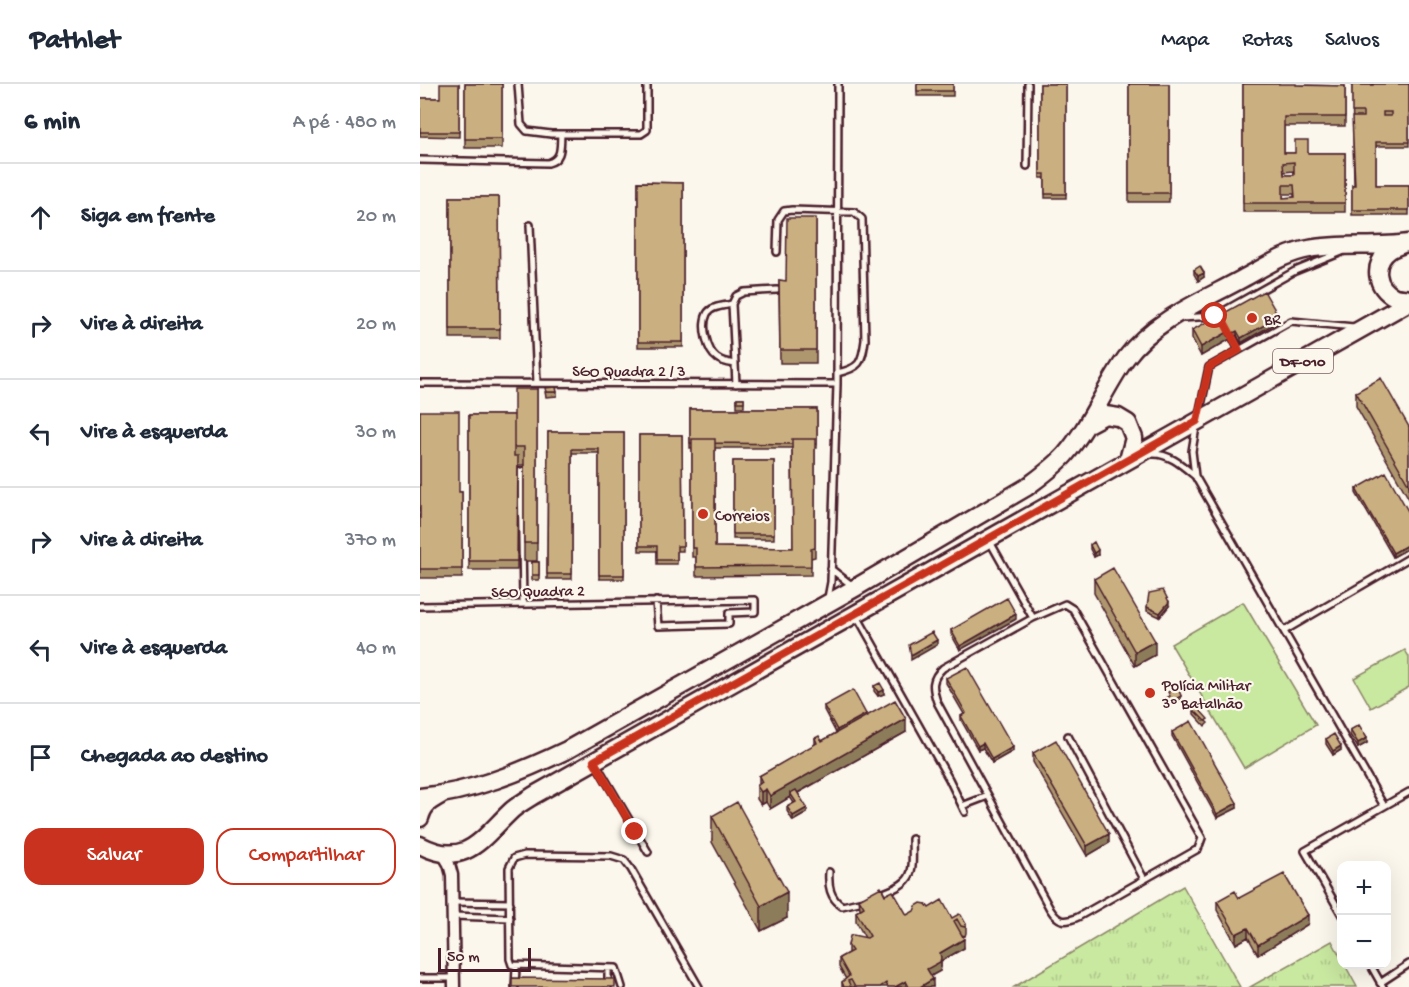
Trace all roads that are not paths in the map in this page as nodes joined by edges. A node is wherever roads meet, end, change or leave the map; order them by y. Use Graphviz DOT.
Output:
graph roads {
  1 [pos="518,84"];
  2 [pos="647,84"];
  3 [pos="838,84"];
  4 [pos="1028,84"];
  5 [pos="561,134"];
  6 [pos="420,160"];
  7 [pos="1027,166"];
  8 [pos="837,210"];
  9 [pos="530,225"];
  10 [pos="1406,243"];
  11 [pos="1354,247"];
  12 [pos="777,252"];
  13 [pos="777,290"];
  14 [pos="1409,300"];
  15 [pos="732,304"];
  16 [pos="1220,314"];
  17 [pos="1169,319"];
  18 [pos="1225,323"];
  19 [pos="1362,328"];
  20 [pos="1230,332"];
  21 [pos="1239,350"];
  22 [pos="735,364"];
  23 [pos="837,373"];
  24 [pos="420,383"];
  25 [pos="537,383"];
  26 [pos="736,384"];
  27 [pos="837,384"];
  28 [pos="1197,421"];
  29 [pos="1088,424"];
  30 [pos="1133,457"];
  31 [pos="521,471"];
  32 [pos="1195,476"];
  33 [pos="989,538"];
  34 [pos="1409,558"];
  35 [pos="831,569"];
  36 [pos="855,588"];
  37 [pos="656,602"];
  38 [pos="828,602"];
  39 [pos="523,604"];
  40 [pos="420,606"];
  41 [pos="856,614"];
  42 [pos="1033,618"];
  43 [pos="1284,631"];
  44 [pos="1068,736"];
  45 [pos="594,761"];
  46 [pos="1409,792"];
  47 [pos="442,795"];
  48 [pos="988,796"];
  49 [pos="420,797"];
  50 [pos="1384,806"];
  51 [pos="420,818"];
  52 [pos="912,839"];
  53 [pos="428,847"];
  54 [pos="648,852"];
  55 [pos="829,872"];
  56 [pos="1144,879"];
  57 [pos="453,902"];
  58 [pos="510,903"];
  59 [pos="1337,908"];
  60 [pos="453,916"];
  61 [pos="510,918"];
  62 [pos="1409,964"];
  63 [pos="516,967"];
  64 [pos="608,968"];
  65 [pos="1373,969"];
  66 [pos="420,978"];
  67 [pos="454,982"];
  68 [pos="1381,985"];
  69 [pos="515,987"];
  70 [pos="608,987"];
  71 [pos="621,987"];
  72 [pos="699,987"];
  1 -- 5 [label="lane"];
  2 -- 5 [label="lane"];
  3 -- 8 [label="lane"];
  4 -- 7 [label="lane"];
  5 -- 6 [label="lane"];
  8 -- 12 [label="lane"];
  8 -- 23 [label="lane"];
  8 -- 23 [label="lane"];
  9 -- 25 [label="lane"];
  10 -- 11 [label="main road"];
  10 -- 14 [label="main road"];
  11 -- 16 [label="lane"];
  11 -- 17 [label="main road"];
  13 -- 15 [label="lane"];
  14 -- 19 [label="main road, DF-010"];
  15 -- 22 [label="lane"];
  15 -- 22 [label="lane"];
  16 -- 17 [label="lane"];
  16 -- 18 [label="lane"];
  17 -- 29 [label="main road"];
  19 -- 21 [label="lane"];
  19 -- 28 [label="main road, DF-010"];
  20 -- 21 [label="lane"];
  21 -- 28 [label="lane"];
  22 -- 26 [label="lane"];
  23 -- 27 [label="lane"];
  24 -- 25 [label="lane, SGO Quadra 2 / 3"];
  25 -- 26 [label="lane, SGO Quadra 2 / 3"];
  26 -- 27 [label="lane, SGO Quadra 2 / 3"];
  27 -- 35 [label="lane"];
  28 -- 30 [label="main road, DF-010"];
  28 -- 32 [label="lane"];
  29 -- 30 [label="main road"];
  29 -- 36 [label="main road"];
  30 -- 32 [label="lane"];
  30 -- 33 [label="main road, DF-010"];
  31 -- 39 [label="lane"];
  32 -- 43 [label="lane"];
  33 -- 41 [label="main road, DF-010"];
  33 -- 42 [label="lane"];
  34 -- 43 [label="lane"];
  35 -- 36 [label="lane"];
  35 -- 38 [label="lane"];
  36 -- 38 [label="main road"];
  37 -- 37 [label="lane, SGO Quadra 2"];
  37 -- 39 [label="lane, SGO Quadra 2"];
  38 -- 47 [label="main road"];
  39 -- 40 [label="lane, SGO Quadra 2"];
  41 -- 45 [label="main road, DF-010"];
  41 -- 48 [label="lane"];
  42 -- 48 [label="lane"];
  42 -- 56 [label="lane"];
  43 -- 50 [label="lane"];
  44 -- 56 [label="lane"];
  45 -- 53 [label="main road, DF-010"];
  45 -- 54 [label="lane"];
  46 -- 50 [label="lane"];
  47 -- 49 [label="main road"];
  47 -- 51 [label="main road"];
  48 -- 56 [label="lane"];
  50 -- 59 [label="lane"];
  52 -- 55 [label="lane"];
  53 -- 57 [label="street"];
  57 -- 58 [label="lane"];
  57 -- 60 [label="street"];
  58 -- 61 [label="lane"];
  58 -- 72 [label="lane"];
  60 -- 61 [label="lane"];
  60 -- 67 [label="street"];
  61 -- 63 [label="lane"];
  62 -- 68 [label="lane"];
  63 -- 64 [label="lane"];
  63 -- 69 [label="lane"];
  64 -- 70 [label="lane"];
  64 -- 71 [label="lane"];
  65 -- 68 [label="lane"];
  66 -- 67 [label="lane"];
}
